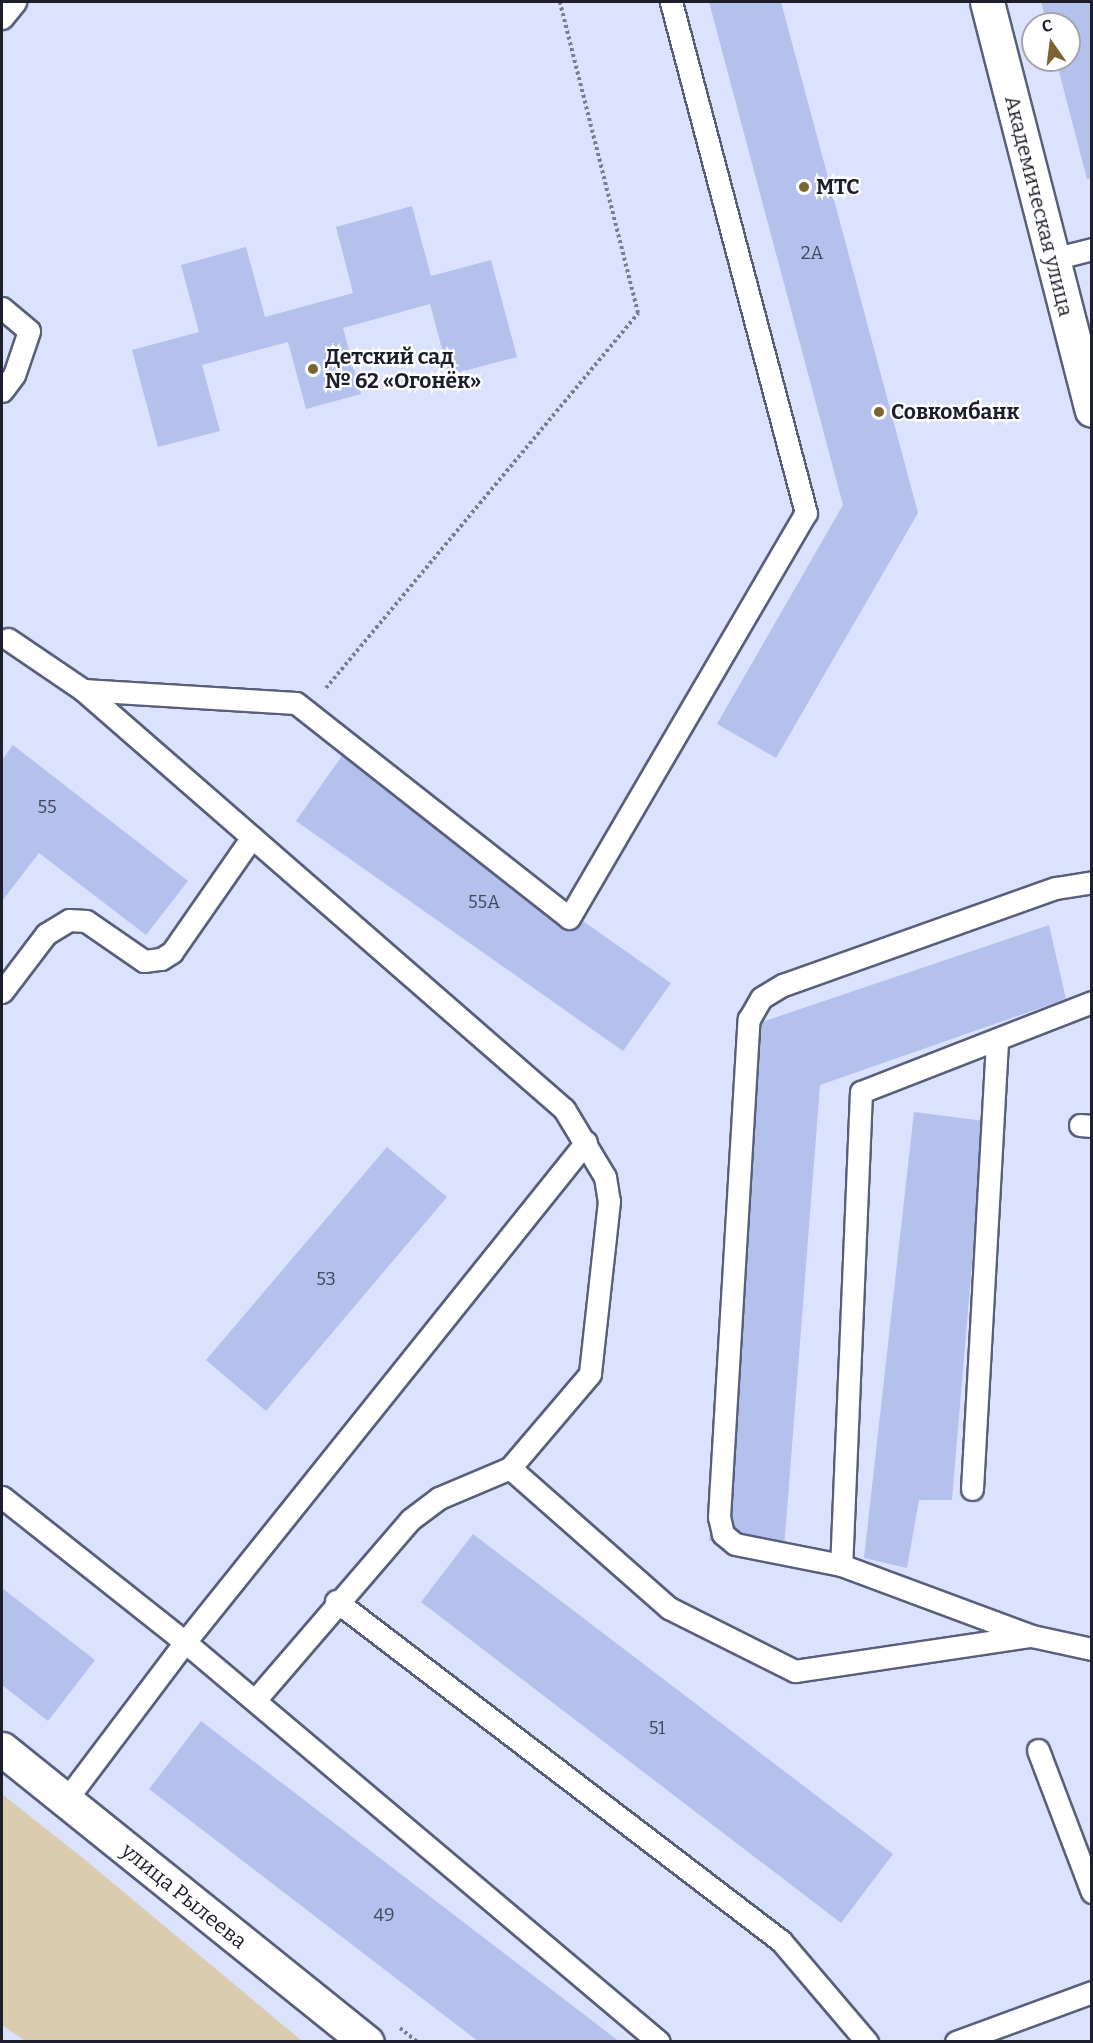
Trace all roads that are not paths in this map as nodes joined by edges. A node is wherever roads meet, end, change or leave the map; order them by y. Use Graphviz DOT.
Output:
graph roads {
  1 [pos="15,2"];
  2 [pos="671,2"];
  3 [pos="987,2"];
  4 [pos="2,18"];
  5 [pos="1092,249"];
  6 [pos="1053,259"];
  7 [pos="2,308"];
  8 [pos="2,391"];
  9 [pos="1092,410"];
  10 [pos="4,639"];
  11 [pos="82,690"];
  12 [pos="252,837"];
  13 [pos="1092,882"];
  14 [pos="2,992"];
  15 [pos="1092,1002"];
  16 [pos="997,1041"];
  17 [pos="586,1142"];
  18 [pos="510,1468"];
  19 [pos="972,1490"];
  20 [pos="2,1497"];
  21 [pos="841,1565"];
  22 [pos="336,1601"];
  23 [pos="1032,1636"];
  24 [pos="185,1642"];
  25 [pos="1092,1649"];
  26 [pos="255,1700"];
  27 [pos="2,1749"];
  28 [pos="1038,1750"];
  29 [pos="65,1801"];
  30 [pos="1092,1892"];
  31 [pos="1092,1992"];
  32 [pos="367,2042"];
  33 [pos="659,2042"];
  34 [pos="867,2042"];
  35 [pos="956,2042"];
  1 -- 4 [label="lane"];
  2 -- 11 [label="lane"];
  3 -- 6 [label="street, Академическая улица"];
  5 -- 6 [label="lane"];
  6 -- 9 [label="street, Академическая улица"];
  7 -- 8 [label="lane"];
  10 -- 11 [label="lane"];
  11 -- 12 [label="lane"];
  12 -- 14 [label="lane"];
  12 -- 17 [label="lane"];
  13 -- 21 [label="lane"];
  15 -- 16 [label="lane"];
  16 -- 19 [label="lane"];
  16 -- 21 [label="lane"];
  17 -- 18 [label="lane"];
  17 -- 24 [label="lane"];
  18 -- 22 [label="lane"];
  18 -- 23 [label="lane"];
  20 -- 24 [label="lane"];
  21 -- 23 [label="lane"];
  22 -- 26 [label="lane"];
  22 -- 34 [label="lane"];
  23 -- 25 [label="lane"];
  24 -- 26 [label="lane"];
  24 -- 29 [label="lane"];
  26 -- 33 [label="lane"];
  27 -- 29 [label="street, улица Рылеева"];
  28 -- 30 [label="lane"];
  29 -- 32 [label="street, улица Рылеева"];
  31 -- 35 [label="lane"];
}
